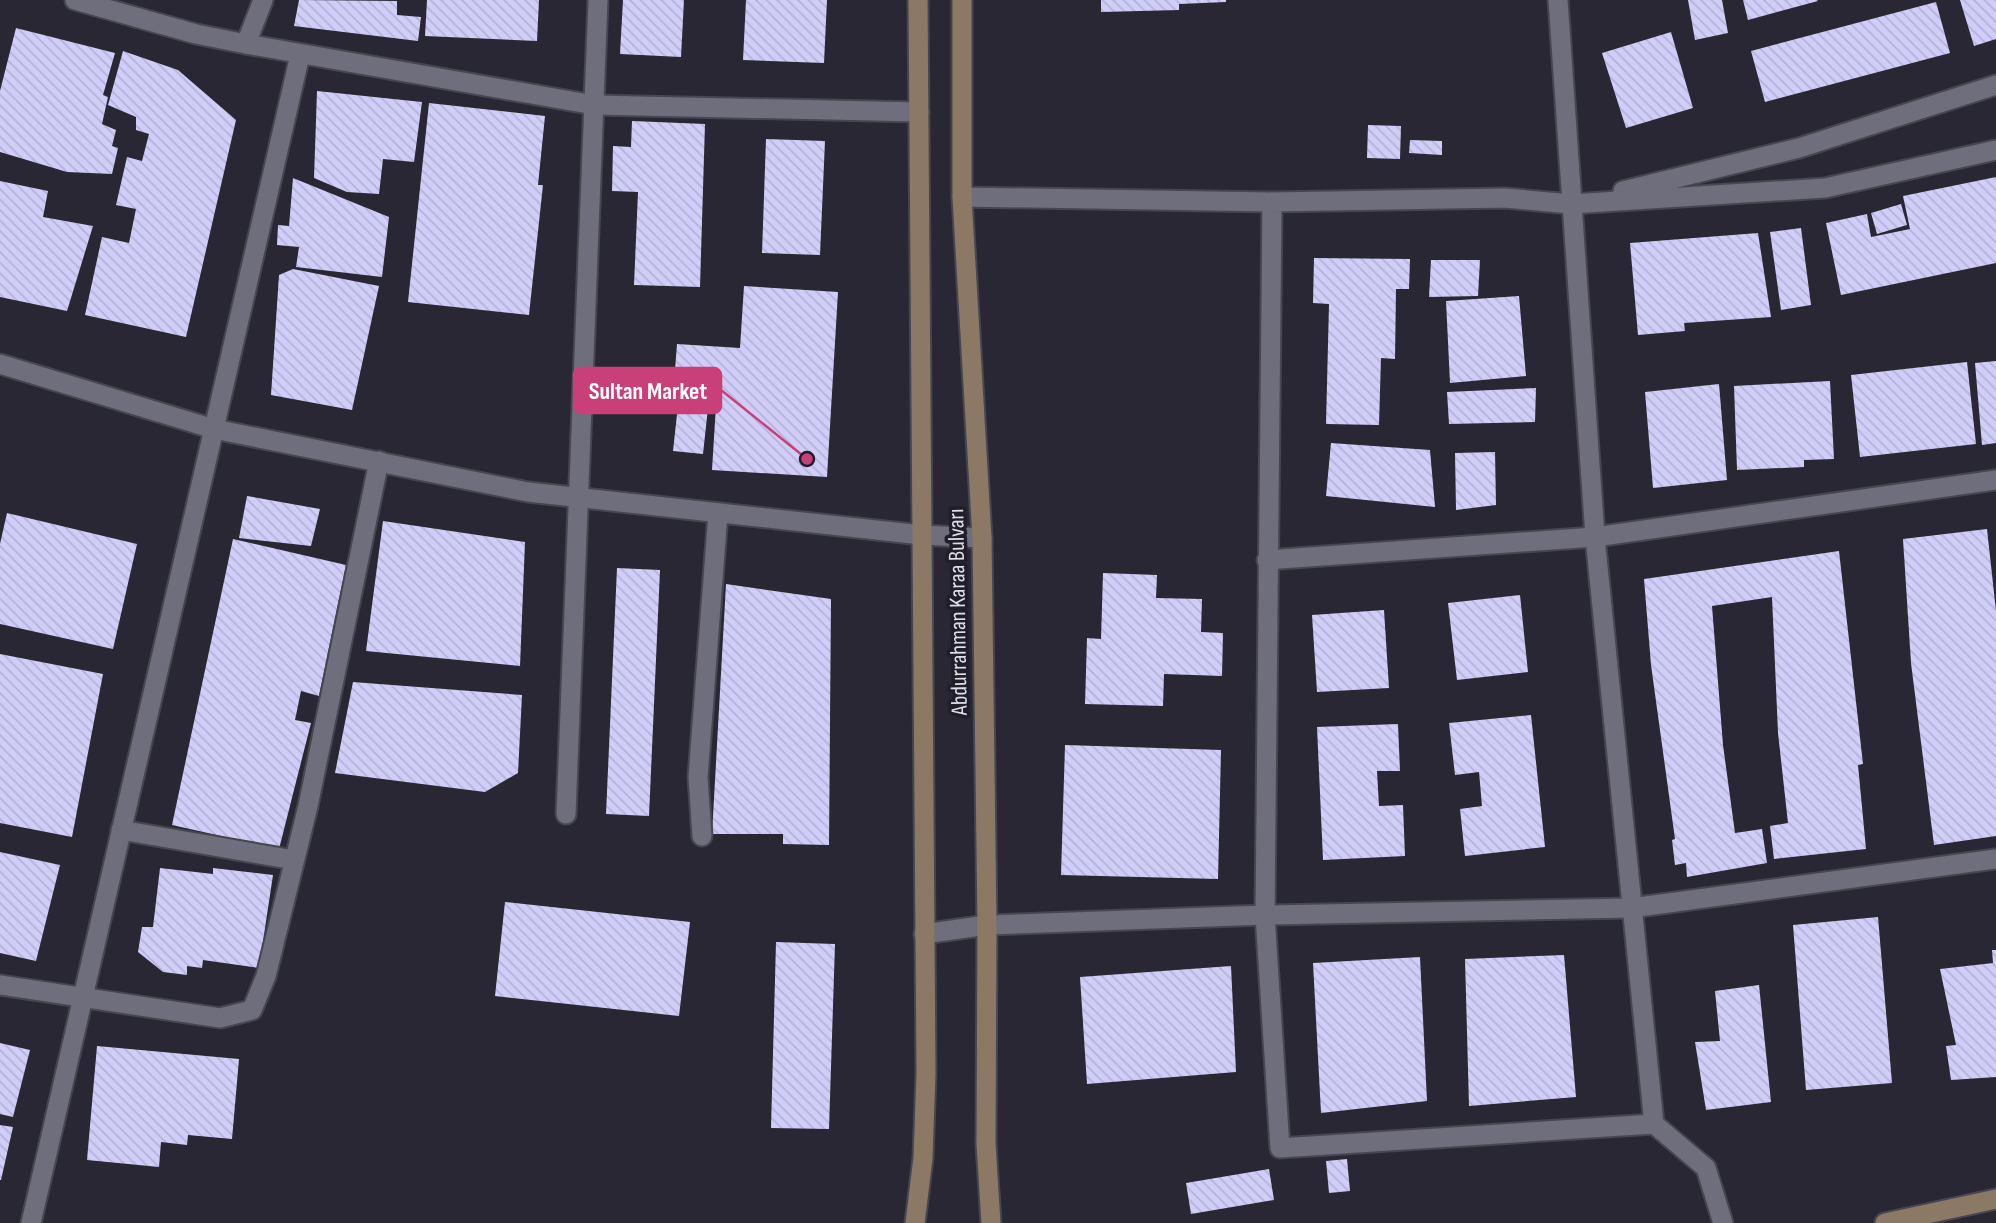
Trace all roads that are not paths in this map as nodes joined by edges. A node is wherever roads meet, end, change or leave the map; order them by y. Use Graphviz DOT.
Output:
graph roads {
  1 [pos="75,0"];
  2 [pos="264,0"];
  3 [pos="598,0"];
  4 [pos="918,0"];
  5 [pos="962,0"];
  6 [pos="1558,0"];
  7 [pos="246,44"];
  8 [pos="300,55"];
  9 [pos="1996,85"];
  10 [pos="594,105"];
  11 [pos="919,112"];
  12 [pos="1996,150"];
  13 [pos="962,197"];
  14 [pos="1272,202"];
  15 [pos="1571,204"];
  16 [pos="0,364"];
  17 [pos="214,429"];
  18 [pos="379,461"];
  19 [pos="1996,480"];
  20 [pos="579,497"];
  21 [pos="718,513"];
  22 [pos="922,535"];
  23 [pos="1595,537"];
  24 [pos="982,538"];
  25 [pos="1267,560"];
  26 [pos="566,814"];
  27 [pos="121,830"];
  28 [pos="702,836"];
  29 [pos="1996,859"];
  30 [pos="293,860"];
  31 [pos="1631,908"];
  32 [pos="1265,915"];
  33 [pos="987,925"];
  34 [pos="924,934"];
  35 [pos="0,985"];
  36 [pos="83,999"];
  37 [pos="1654,1124"];
  38 [pos="1996,1199"];
  39 [pos="31,1223"];
  40 [pos="915,1223"];
  41 [pos="991,1223"];
  42 [pos="1723,1223"];
  43 [pos="1885,1223"];
  1 -- 7 [label="street"];
  2 -- 7 [label="street"];
  3 -- 10 [label="street"];
  4 -- 11 [label="main road, Abdurrahman Karaa Bulvarı"];
  5 -- 13 [label="main road, Abdurrahman Karaa Bulvarı"];
  6 -- 15 [label="street"];
  7 -- 8 [label="street"];
  8 -- 10 [label="street"];
  8 -- 17 [label="street"];
  9 -- 15 [label="street"];
  10 -- 11 [label="street"];
  10 -- 20 [label="street"];
  11 -- 22 [label="main road, Abdurrahman Karaa Bulvarı"];
  12 -- 15 [label="street"];
  13 -- 14 [label="street"];
  13 -- 24 [label="main road, Abdurrahman Karaa Bulvarı"];
  14 -- 15 [label="street"];
  14 -- 25 [label="street"];
  15 -- 23 [label="street"];
  16 -- 17 [label="street"];
  17 -- 18 [label="street"];
  17 -- 27 [label="street"];
  18 -- 20 [label="street"];
  18 -- 30 [label="street"];
  19 -- 23 [label="street"];
  20 -- 21 [label="street"];
  20 -- 26 [label="street"];
  21 -- 22 [label="street"];
  21 -- 28 [label="street"];
  22 -- 24 [label="street"];
  22 -- 34 [label="main road, Abdurrahman Karaa Bulvarı"];
  23 -- 25 [label="street"];
  23 -- 31 [label="street"];
  24 -- 33 [label="main road, Abdurrahman Karaa Bulvarı"];
  25 -- 32 [label="street"];
  27 -- 30 [label="street"];
  27 -- 36 [label="street"];
  29 -- 31 [label="street"];
  30 -- 36 [label="street"];
  31 -- 32 [label="street"];
  31 -- 37 [label="street"];
  32 -- 33 [label="street"];
  32 -- 37 [label="street"];
  33 -- 34 [label="street"];
  33 -- 41 [label="main road, Abdurrahman Karaa Bulvarı"];
  34 -- 40 [label="main road, Abdurrahman Karaa Bulvarı"];
  35 -- 36 [label="street"];
  36 -- 39 [label="street"];
  37 -- 42 [label="street"];
  38 -- 43 [label="main road"];
}
